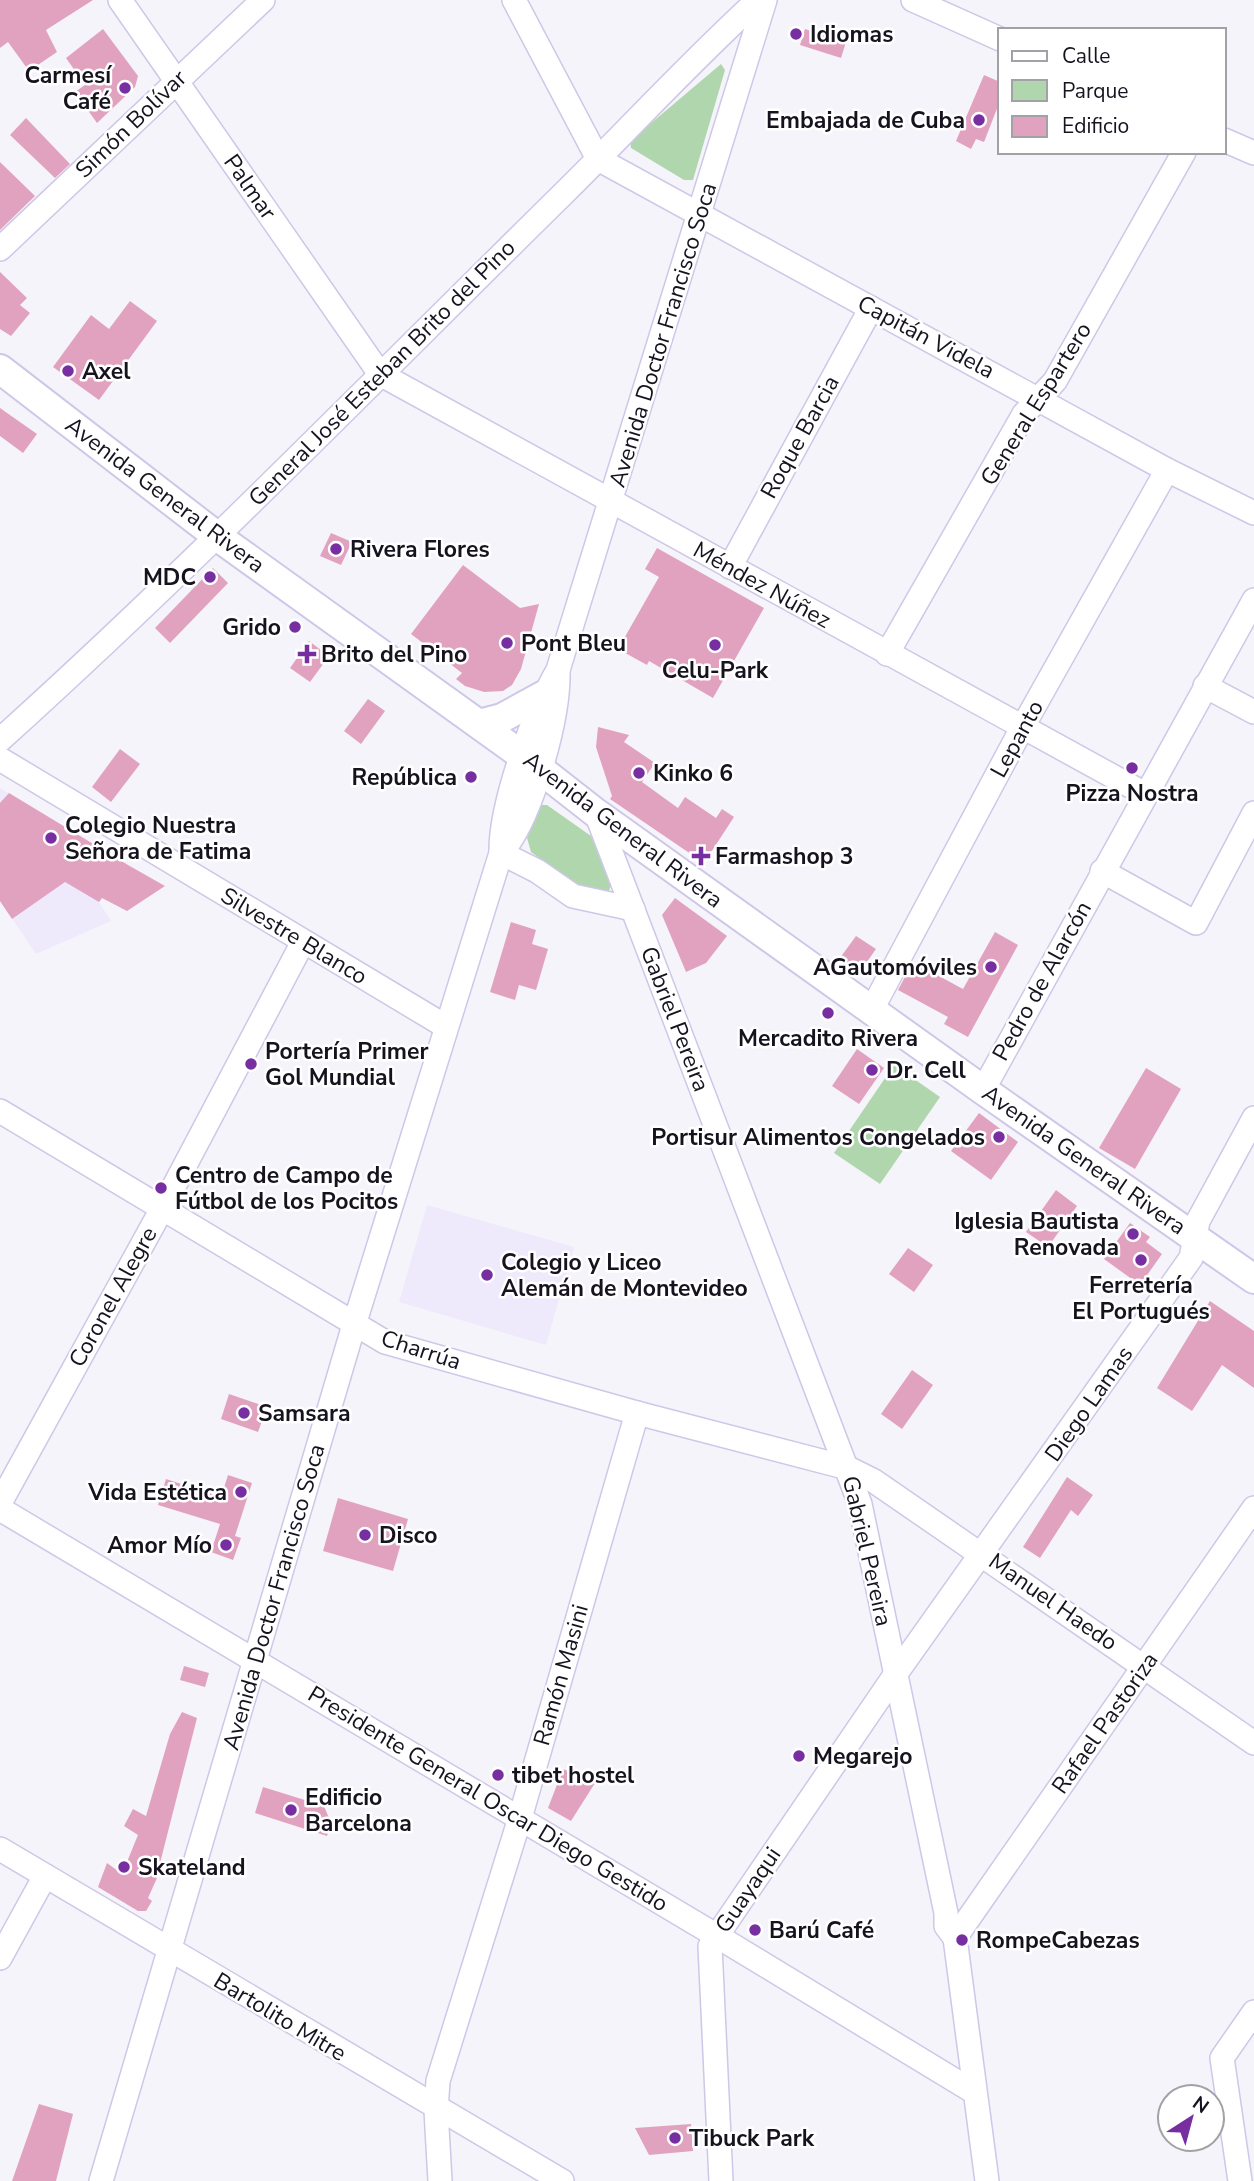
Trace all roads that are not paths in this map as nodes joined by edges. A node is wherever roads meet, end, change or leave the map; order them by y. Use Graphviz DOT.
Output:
graph roads {
  1 [pos="120,0"];
  2 [pos="263,0"];
  3 [pos="514,0"];
  4 [pos="758,0"];
  5 [pos="765,0"];
  6 [pos="913,0"];
  7 [pos="998,38"];
  8 [pos="176,81"];
  9 [pos="1226,141"];
  10 [pos="1254,153"];
  11 [pos="1183,154"];
  12 [pos="598,159"];
  13 [pos="701,215"];
  14 [pos="0,249"];
  15 [pos="871,308"];
  16 [pos="0,369"];
  17 [pos="380,374"];
  18 [pos="1039,398"];
  19 [pos="1167,470"];
  20 [pos="611,501"];
  21 [pos="1254,513"];
  22 [pos="218,537"];
  23 [pos="730,567"];
  24 [pos="1254,600"];
  25 [pos="887,654"];
  26 [pos="558,670"];
  27 [pos="1205,685"];
  28 [pos="544,695"];
  29 [pos="1254,712"];
  30 [pos="479,724"];
  31 [pos="1022,728"];
  32 [pos="0,740"];
  33 [pos="0,759"];
  34 [pos="531,762"];
  35 [pos="1145,794"];
  36 [pos="596,813"];
  37 [pos="1254,813"];
  38 [pos="501,853"];
  39 [pos="1102,871"];
  40 [pos="633,909"];
  41 [pos="303,942"];
  42 [pos="871,1011"];
  43 [pos="445,1026"];
  44 [pos="983,1090"];
  45 [pos="0,1111"];
  46 [pos="1254,1118"];
  47 [pos="163,1207"];
  48 [pos="1194,1236"];
  49 [pos="1254,1279"];
  50 [pos="354,1325"];
  51 [pos="638,1413"];
  52 [pos="848,1468"];
  53 [pos="0,1503"];
  54 [pos="1254,1508"];
  55 [pos="0,1509"];
  56 [pos="984,1554"];
  57 [pos="256,1661"];
  58 [pos="1144,1667"];
  59 [pos="895,1675"];
  60 [pos="1254,1743"];
  61 [pos="520,1818"];
  62 [pos="0,1849"];
  63 [pos="45,1877"];
  64 [pos="717,1936"];
  65 [pos="955,1938"];
  66 [pos="169,1951"];
  67 [pos="0,1958"];
  68 [pos="1254,2012"];
  69 [pos="974,2092"];
  70 [pos="436,2109"];
  71 [pos="101,2181"];
  72 [pos="440,2181"];
  73 [pos="562,2181"];
  74 [pos="720,2181"];
  75 [pos="987,2181"];
  76 [pos="1240,2181"];
  1 -- 8 [label="street, Palmar"];
  2 -- 8 [label="street, Simón Bolívar"];
  3 -- 12 [label="street"];
  4 -- 12 [label="street, General José Esteban Brito del Pino"];
  5 -- 13 [label="street, Avenida Doctor Francisco Soca"];
  6 -- 7 [label="street"];
  8 -- 14 [label="street, Simón Bolívar"];
  8 -- 17 [label="street, Palmar"];
  9 -- 10 [label="street"];
  11 -- 18 [label="street, General Espartero"];
  12 -- 13 [label="street, Capitán Videla"];
  12 -- 17 [label="street, General José Esteban Brito del Pino"];
  13 -- 15 [label="street, Capitán Videla"];
  13 -- 20 [label="street, Avenida Doctor Francisco Soca"];
  15 -- 18 [label="street, Capitán Videla"];
  15 -- 23 [label="street, Roque Barcia"];
  16 -- 22 [label="main road, Avenida General Rivera"];
  17 -- 20 [label="street, Méndez Núñez"];
  17 -- 22 [label="street, General José Esteban Brito del Pino"];
  18 -- 19 [label="street, Capitán Videla"];
  18 -- 25 [label="street, General Espartero"];
  19 -- 21 [label="street, Capitán Videla"];
  19 -- 31 [label="street, Lepanto"];
  20 -- 23 [label="street, Méndez Núñez"];
  20 -- 26 [label="street, Avenida Doctor Francisco Soca"];
  22 -- 30 [label="main road, Avenida General Rivera"];
  22 -- 32 [label="street, General José Esteban Brito del Pino"];
  23 -- 25 [label="street, Méndez Núñez"];
  24 -- 27 [label="street, Pedro de Alarcón"];
  25 -- 31 [label="street, Méndez Núñez"];
  26 -- 28 [label="street, Avenida Doctor Francisco Soca"];
  26 -- 34 [label="street, Avenida Doctor Francisco Soca"];
  27 -- 29 [label="street"];
  27 -- 35 [label="street, Pedro de Alarcón"];
  28 -- 30 [label="main road"];
  28 -- 34 [label="street, Avenida Doctor Francisco Soca"];
  30 -- 34 [label="main road, Avenida General Rivera"];
  31 -- 35 [label="street, Méndez Núñez"];
  31 -- 42 [label="street, Lepanto"];
  33 -- 41 [label="street, Silvestre Blanco"];
  34 -- 36 [label="main road, Avenida General Rivera"];
  34 -- 38 [label="street, Avenida Doctor Francisco Soca"];
  35 -- 39 [label="street, Pedro de Alarcón"];
  36 -- 40 [label="street, Gabriel Pereira"];
  36 -- 42 [label="main road, Avenida General Rivera"];
  37 -- 39 [label="street"];
  38 -- 40 [label="street"];
  38 -- 43 [label="street, Avenida Doctor Francisco Soca"];
  39 -- 44 [label="street, Pedro de Alarcón"];
  40 -- 52 [label="street, Gabriel Pereira"];
  41 -- 43 [label="street, Silvestre Blanco"];
  41 -- 47 [label="street, Coronel Alegre"];
  42 -- 44 [label="main road, Avenida General Rivera"];
  43 -- 50 [label="street, Avenida Doctor Francisco Soca"];
  44 -- 48 [label="main road, Avenida General Rivera"];
  45 -- 47 [label="street, Charrúa"];
  46 -- 48 [label="street, Diego Lamas"];
  47 -- 50 [label="street, Charrúa"];
  47 -- 53 [label="street, Coronel Alegre"];
  48 -- 49 [label="main road, Avenida General Rivera"];
  48 -- 56 [label="street, Diego Lamas"];
  50 -- 51 [label="street, Charrúa"];
  50 -- 57 [label="street, Avenida Doctor Francisco Soca"];
  51 -- 52 [label="street, Charrúa"];
  51 -- 61 [label="street, Ramón Masini"];
  52 -- 56 [label="street, Manuel Haedo"];
  52 -- 59 [label="street, Gabriel Pereira"];
  54 -- 58 [label="street, Rafael Pastoriza"];
  55 -- 57 [label="street, Presidente General Oscar Diego Gestido"];
  56 -- 58 [label="street, Manuel Haedo"];
  56 -- 59 [label="street, Diego Lamas"];
  57 -- 61 [label="street, Presidente General Oscar Diego Gestido"];
  57 -- 66 [label="street, Avenida Doctor Francisco Soca"];
  58 -- 60 [label="street, Manuel Haedo"];
  58 -- 65 [label="street, Rafael Pastoriza"];
  59 -- 64 [label="street, Guayaqui"];
  59 -- 65 [label="street, Gabriel Pereira"];
  61 -- 64 [label="street, Presidente General Oscar Diego Gestido"];
  61 -- 70 [label="street, Ramón Masini"];
  62 -- 63 [label="street, Bartolito Mitre"];
  63 -- 66 [label="street, Bartolito Mitre"];
  63 -- 67 [label="street"];
  64 -- 69 [label="street, Presidente General Oscar Diego Gestido"];
  64 -- 74 [label="street, Guayaqui"];
  65 -- 69 [label="street, Gabriel Pereira"];
  66 -- 70 [label="street, Bartolito Mitre"];
  66 -- 71 [label="street, Avenida Doctor Francisco Soca"];
  68 -- 76 [label="street"];
  69 -- 75 [label="street, Gabriel Pereira"];
  70 -- 72 [label="street, Ramón Masini"];
  70 -- 73 [label="street, Bartolito Mitre"];
}
